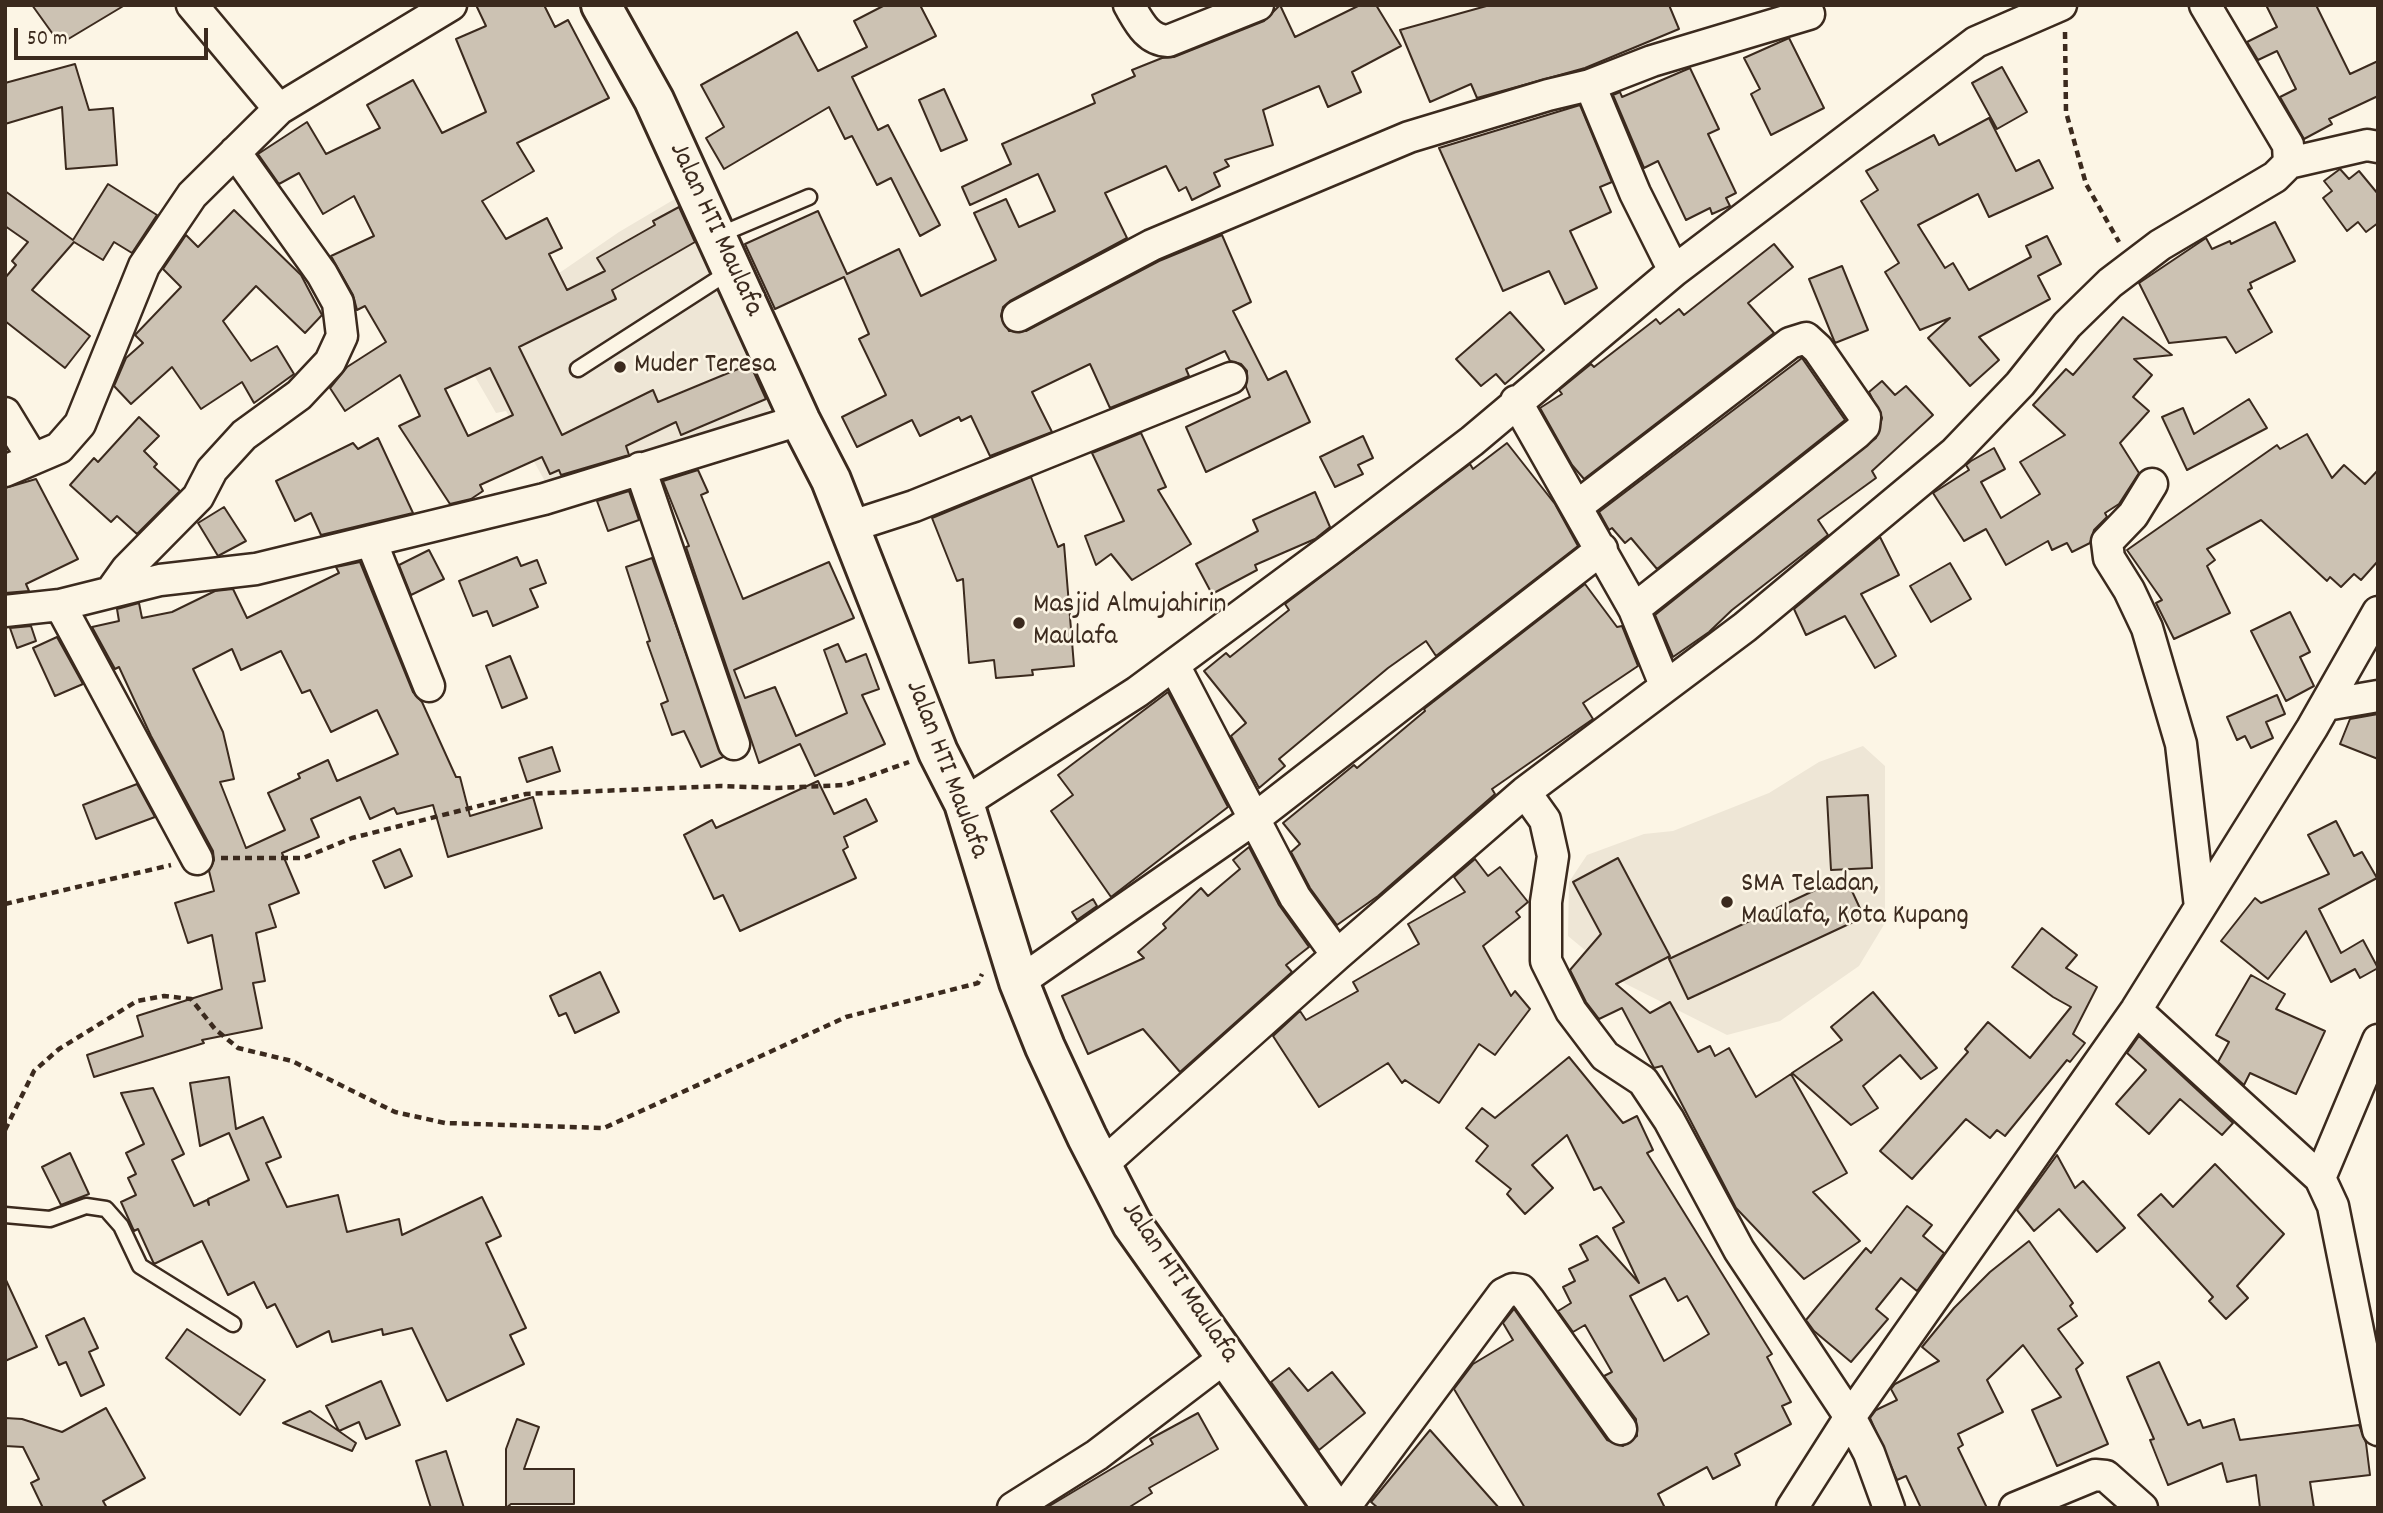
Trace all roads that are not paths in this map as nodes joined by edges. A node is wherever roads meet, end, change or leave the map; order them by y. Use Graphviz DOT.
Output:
graph roads {
  1 [pos="192,5"];
  2 [pos="451,5"];
  3 [pos="601,5"];
  4 [pos="1129,5"];
  5 [pos="1258,5"];
  6 [pos="2060,5"];
  7 [pos="2205,5"];
  8 [pos="1809,14"];
  9 [pos="1590,85"];
  10 [pos="279,109"];
  11 [pos="2378,147"];
  12 [pos="235,152"];
  13 [pos="2289,163"];
  14 [pos="808,197"];
  15 [pos="725,253"];
  16 [pos="1674,271"];
  17 [pos="1018,316"];
  18 [pos="578,369"];
  19 [pos="1231,378"];
  20 [pos="1516,401"];
  21 [pos="5,413"];
  22 [pos="800,419"];
  23 [pos="33,459"];
  24 [pos="640,468"];
  25 [pos="5,471"];
  26 [pos="2152,484"];
  27 [pos="1576,507"];
  28 [pos="849,527"];
  29 [pos="371,541"];
  30 [pos="1602,549"];
  31 [pos="112,590"];
  32 [pos="60,605"];
  33 [pos="1634,609"];
  34 [pos="5,611"];
  35 [pos="2378,612"];
  36 [pos="1174,665"];
  37 [pos="1665,685"];
  38 [pos="429,686"];
  39 [pos="2378,696"];
  40 [pos="2326,705"];
  41 [pos="734,744"];
  42 [pos="1525,792"];
  43 [pos="964,803"];
  44 [pos="1254,819"];
  45 [pos="197,859"];
  46 [pos="2200,907"];
  47 [pos="1337,955"];
  48 [pos="1019,982"];
  49 [pos="2136,1010"];
  50 [pos="2378,1041"];
  51 [pos="1103,1164"];
  52 [pos="2320,1178"];
  53 [pos="5,1215"];
  54 [pos="233,1324"];
  55 [pos="1227,1356"];
  56 [pos="1850,1417"];
  57 [pos="2376,1418"];
  58 [pos="1621,1429"];
  59 [pos="1013,1508"];
  60 [pos="1333,1508"];
  61 [pos="1344,1508"];
  62 [pos="1791,1508"];
  63 [pos="1889,1508"];
  64 [pos="2015,1508"];
  65 [pos="2142,1508"];
  1 -- 10 [label="street"];
  2 -- 10 [label="street"];
  3 -- 15 [label="street, Jalan HTI Maulafa"];
  4 -- 5 [label="street"];
  6 -- 16 [label="street"];
  7 -- 13 [label="street"];
  8 -- 9 [label="street"];
  9 -- 16 [label="street"];
  9 -- 17 [label="street"];
  10 -- 12 [label="street"];
  11 -- 13 [label="street"];
  12 -- 23 [label="street"];
  12 -- 31 [label="street"];
  13 -- 37 [label="street"];
  14 -- 15 [label="lane"];
  15 -- 18 [label="lane"];
  15 -- 22 [label="street, Jalan HTI Maulafa"];
  16 -- 20 [label="street"];
  19 -- 28 [label="street"];
  20 -- 27 [label="street"];
  20 -- 36 [label="street"];
  21 -- 23 [label="street"];
  22 -- 24 [label="street"];
  22 -- 28 [label="street, Jalan HTI Maulafa"];
  23 -- 25 [label="street"];
  24 -- 29 [label="street"];
  24 -- 41 [label="street"];
  26 -- 46 [label="street"];
  27 -- 30 [label="street"];
  27 -- 33 [label="street"];
  28 -- 43 [label="street, Jalan HTI Maulafa"];
  29 -- 31 [label="street"];
  29 -- 38 [label="street"];
  30 -- 33 [label="street"];
  30 -- 44 [label="street"];
  31 -- 32 [label="street"];
  32 -- 34 [label="street"];
  32 -- 45 [label="street"];
  33 -- 37 [label="street"];
  35 -- 40 [label="street"];
  36 -- 43 [label="street"];
  36 -- 44 [label="street"];
  37 -- 42 [label="street"];
  39 -- 40 [label="street"];
  40 -- 46 [label="street"];
  42 -- 47 [label="street"];
  42 -- 56 [label="street"];
  43 -- 48 [label="street, Jalan HTI Maulafa"];
  44 -- 47 [label="street"];
  44 -- 48 [label="street"];
  46 -- 49 [label="street"];
  47 -- 51 [label="street"];
  48 -- 51 [label="street, Jalan HTI Maulafa"];
  49 -- 52 [label="street"];
  49 -- 56 [label="street"];
  50 -- 52 [label="street"];
  51 -- 55 [label="street, Jalan HTI Maulafa"];
  52 -- 57 [label="street"];
  53 -- 54 [label="lane"];
  55 -- 59 [label="street"];
  55 -- 60 [label="street, Jalan HTI Maulafa"];
  56 -- 62 [label="street"];
  56 -- 63 [label="street"];
  58 -- 61 [label="street"];
  64 -- 65 [label="street"];
}
